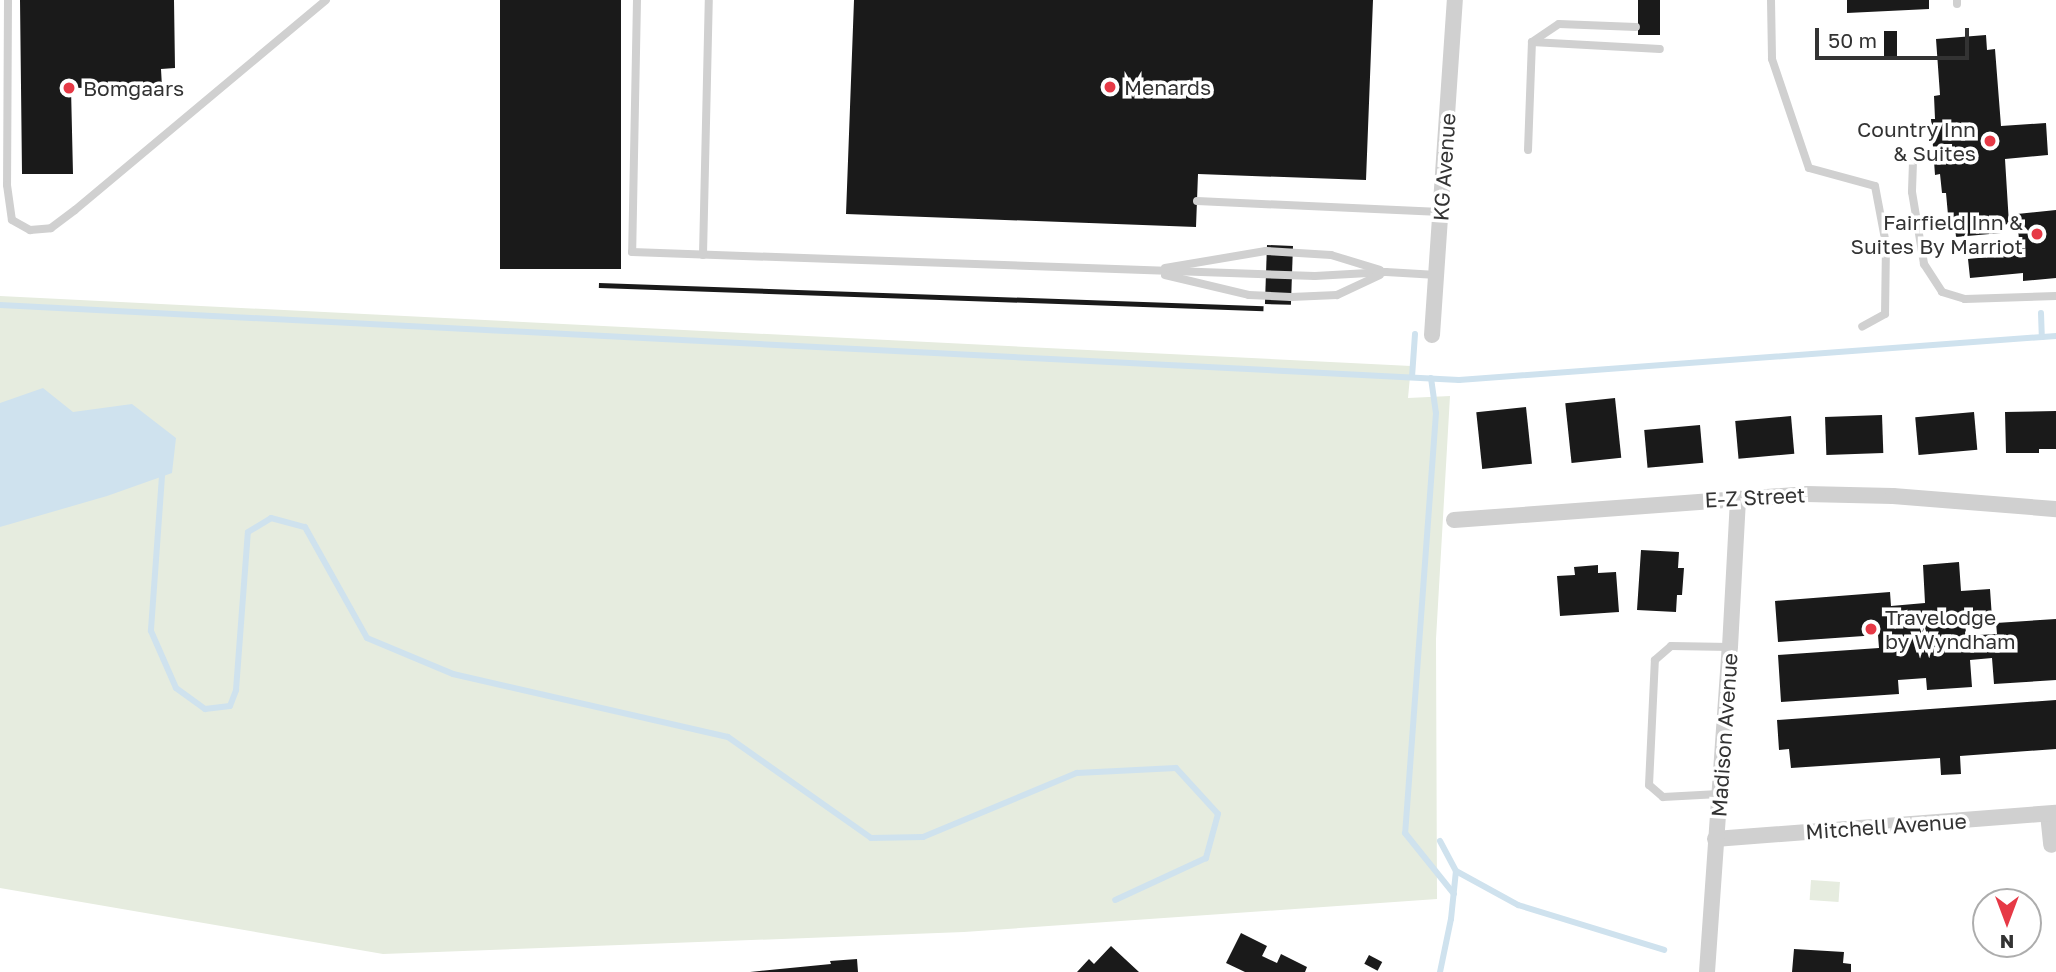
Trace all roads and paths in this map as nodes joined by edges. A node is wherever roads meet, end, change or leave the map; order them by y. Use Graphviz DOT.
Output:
graph roads {
  1 [pos="8,0"];
  2 [pos="326,0"];
  3 [pos="637,0"];
  4 [pos="709,0"];
  5 [pos="1455,0"];
  6 [pos="1771,0"];
  7 [pos="1636,27"];
  8 [pos="1532,42"];
  9 [pos="1660,49"];
  10 [pos="1528,150"];
  11 [pos="1913,162"];
  12 [pos="1197,201"];
  13 [pos="1441,212"];
  14 [pos="703,255"];
  15 [pos="1148,271"];
  16 [pos="1386,272"];
  17 [pos="1437,275"];
  18 [pos="2056,296"];
  19 [pos="1862,327"];
  20 [pos="1432,335"];
  21 [pos="1738,498"];
  22 [pos="2056,509"];
  23 [pos="1454,520"];
  24 [pos="1730,647"];
  25 [pos="1719,794"];
  26 [pos="2052,814"];
  27 [pos="1715,839"];
  28 [pos="2051,845"];
  29 [pos="1707,972"];
  1 -- 2 [label="lane"];
  3 -- 14 [label="lane"];
  4 -- 14 [label="lane"];
  5 -- 13 [label="street, KG Avenue"];
  6 -- 19 [label="lane"];
  7 -- 8 [label="lane"];
  8 -- 9 [label="lane"];
  8 -- 10 [label="lane"];
  11 -- 18 [label="lane"];
  12 -- 13 [label="lane"];
  13 -- 17 [label="street, KG Avenue"];
  14 -- 15 [label="lane"];
  15 -- 16 [label="lane"];
  15 -- 16 [label="lane"];
  15 -- 16 [label="lane"];
  16 -- 17 [label="lane"];
  17 -- 20 [label="street, KG Avenue"];
  21 -- 22 [label="street, E-Z Street"];
  21 -- 23 [label="street, E-Z Street"];
  21 -- 24 [label="street, Madison Avenue"];
  24 -- 25 [label="street, Madison Avenue"];
  24 -- 25 [label="lane"];
  25 -- 27 [label="street, Madison Avenue"];
  26 -- 27 [label="street, Mitchell Avenue"];
  26 -- 28 [label="street"];
  27 -- 29 [label="street, Madison Avenue"];
}
